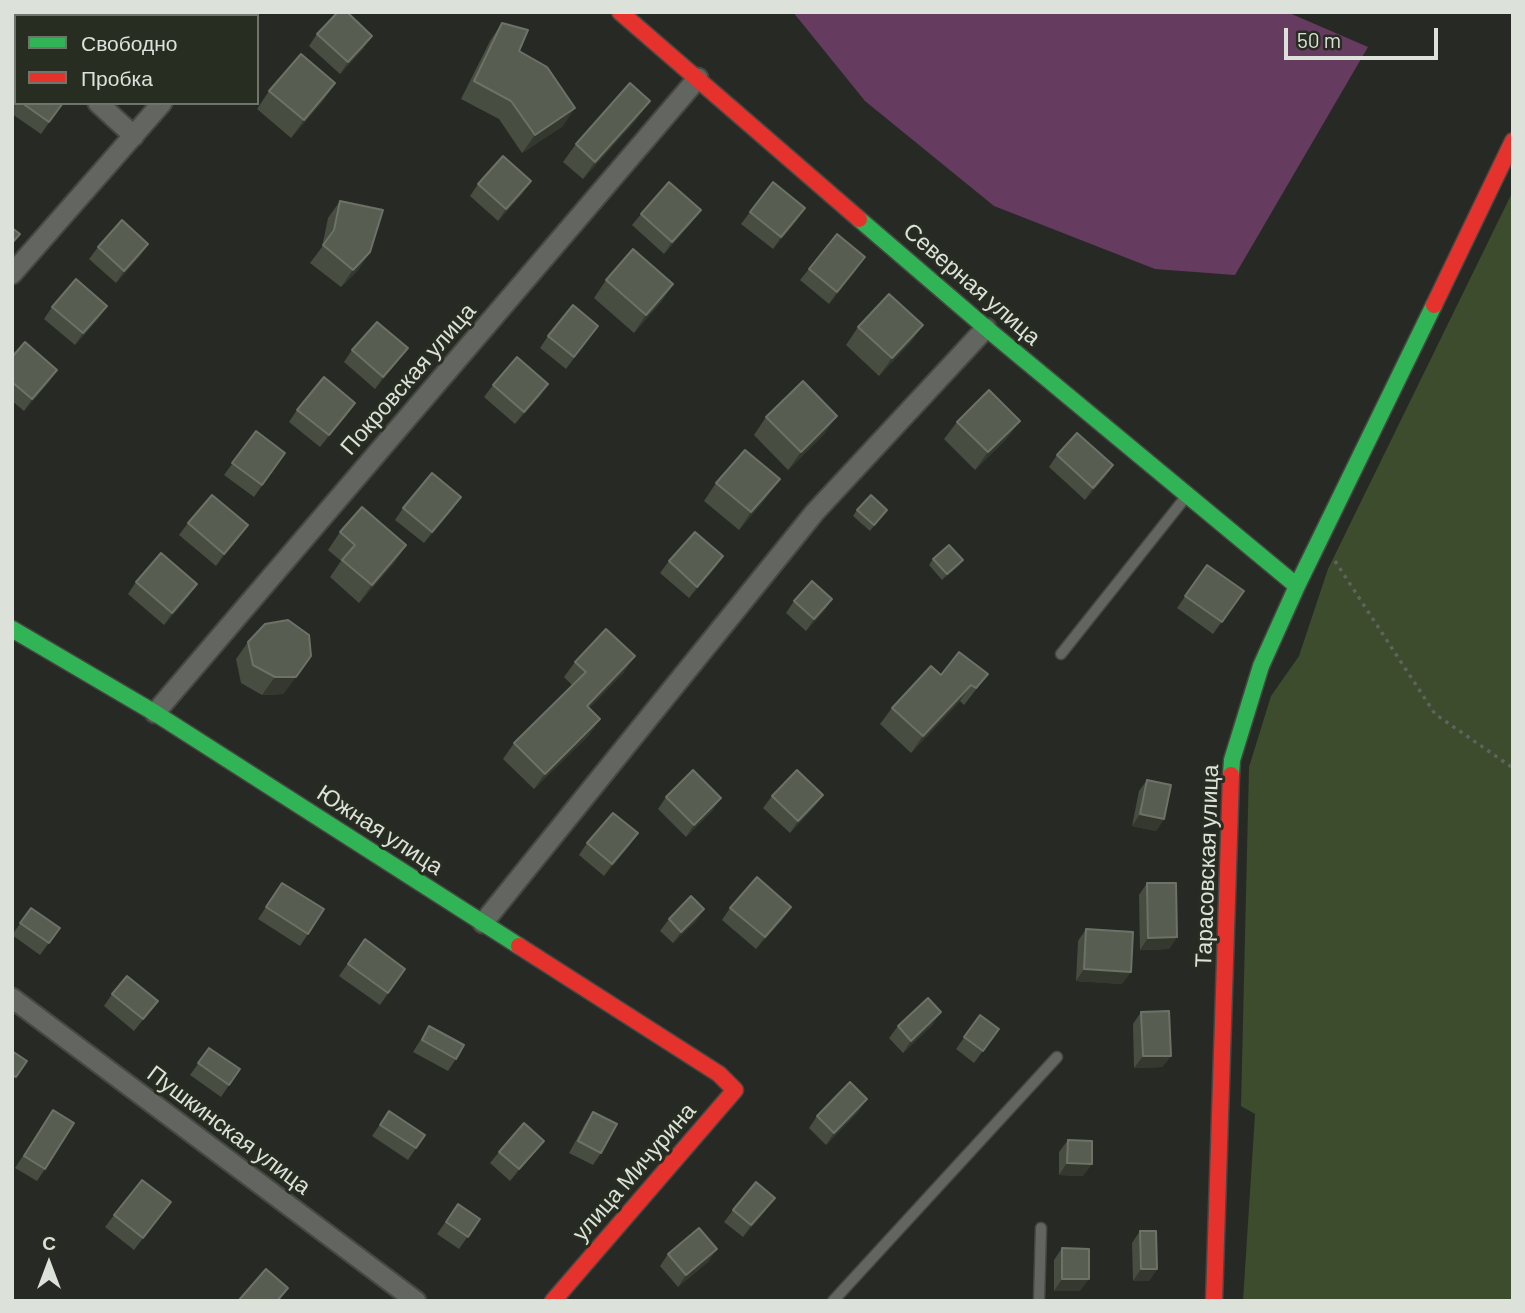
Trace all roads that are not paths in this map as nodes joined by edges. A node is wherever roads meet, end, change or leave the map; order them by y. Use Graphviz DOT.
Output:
graph roads {
  1 [pos="620,12"];
  2 [pos="698,78"];
  3 [pos="100,105"];
  4 [pos="160,105"];
  5 [pos="134,136"];
  6 [pos="1513,141"];
  7 [pos="12,274"];
  8 [pos="986,328"];
  9 [pos="1188,495"];
  10 [pos="1297,586"];
  11 [pos="12,629"];
  12 [pos="1061,654"];
  13 [pos="155,713"];
  14 [pos="483,923"];
  15 [pos="12,998"];
  16 [pos="1057,1057"];
  17 [pos="719,1074"];
  18 [pos="1041,1228"];
  19 [pos="416,1301"];
  20 [pos="553,1301"];
  21 [pos="833,1301"];
  22 [pos="1039,1301"];
  23 [pos="1214,1301"];
  1 -- 2 [label="street, Северная улица"];
  2 -- 8 [label="street, Северная улица"];
  2 -- 13 [label="street, Покровская улица"];
  3 -- 5 [label="street"];
  4 -- 5 [label="street"];
  5 -- 7 [label="street"];
  6 -- 10 [label="street, Тарасовская улица"];
  8 -- 9 [label="street, Северная улица"];
  8 -- 14 [label="street"];
  9 -- 10 [label="street, Северная улица"];
  9 -- 12 [label="lane"];
  10 -- 23 [label="street, Тарасовская улица"];
  11 -- 13 [label="street, Южная улица"];
  13 -- 14 [label="street, Южная улица"];
  14 -- 17 [label="street, Южная улица"];
  15 -- 19 [label="street, Пушкинская улица"];
  16 -- 21 [label="lane"];
  17 -- 20 [label="street, улица Мичурина"];
  18 -- 22 [label="lane"];
}
